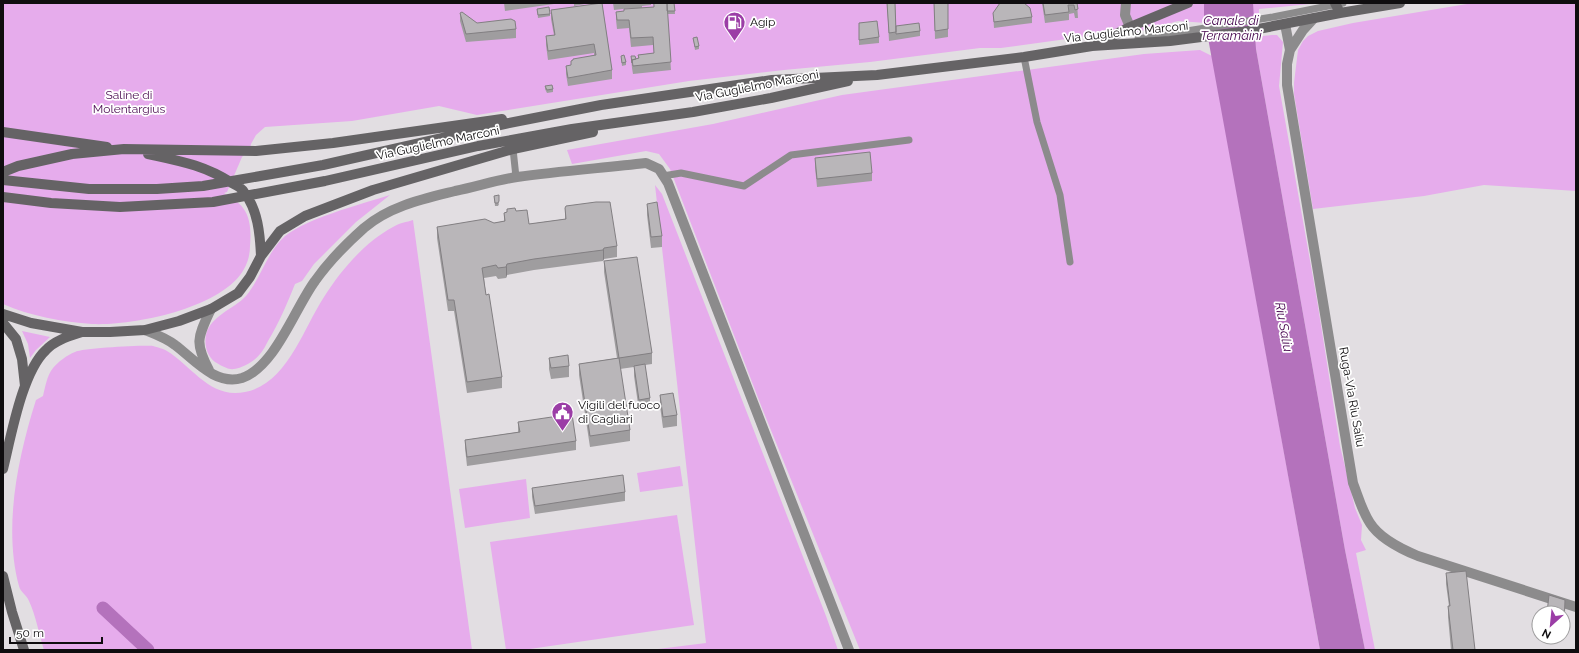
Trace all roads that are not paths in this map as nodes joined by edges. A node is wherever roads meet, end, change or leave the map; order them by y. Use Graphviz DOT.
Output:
graph roads {
  1 [pos="1126,3"];
  2 [pos="1400,3"];
  3 [pos="1186,4"];
  4 [pos="1338,6"];
  5 [pos="1314,18"];
  6 [pos="1274,22"];
  7 [pos="1285,24"];
  8 [pos="1130,27"];
  9 [pos="1092,46"];
  10 [pos="1290,50"];
  11 [pos="1024,58"];
  12 [pos="877,75"];
  13 [pos="601,105"];
  14 [pos="693,112"];
  15 [pos="3,132"];
  16 [pos="15,133"];
  17 [pos="3,138"];
  18 [pos="909,140"];
  19 [pos="124,149"];
  20 [pos="513,149"];
  21 [pos="3,172"];
  22 [pos="663,176"];
  23 [pos="516,177"];
  24 [pos="3,180"];
  25 [pos="3,197"];
  26 [pos="261,256"];
  27 [pos="1070,262"];
  28 [pos="211,309"];
  29 [pos="3,314"];
  30 [pos="3,323"];
  31 [pos="145,330"];
  32 [pos="82,332"];
  33 [pos="211,374"];
  34 [pos="24,386"];
  35 [pos="3,469"];
  36 [pos="3,576"];
  37 [pos="1576,607"];
  38 [pos="24,650"];
  39 [pos="849,650"];
  1 -- 8 [label="street"];
  2 -- 4 [label="main road, Via Guglielmo Marconi"];
  3 -- 8 [label="main road"];
  4 -- 5 [label="main road, Via Guglielmo Marconi"];
  4 -- 6 [label="lane"];
  5 -- 7 [label="main road, Via Guglielmo Marconi"];
  5 -- 10 [label="street, Ruga-Via Riu Saliu"];
  6 -- 7 [label="main road, Via Guglielmo Marconi"];
  6 -- 9 [label="main road, Via Guglielmo Marconi"];
  7 -- 10 [label="street, Ruga-Via Riu Saliu"];
  8 -- 9 [label="main road"];
  9 -- 11 [label="main road, Via Guglielmo Marconi"];
  10 -- 37 [label="street, Ruga-Via Riu Saliu"];
  11 -- 12 [label="main road, Via Guglielmo Marconi"];
  11 -- 27 [label="lane"];
  12 -- 13 [label="main road, Via Guglielmo Marconi"];
  12 -- 14 [label="main road, Via Guglielmo Marconi"];
  13 -- 19 [label="main road"];
  13 -- 24 [label="main road, Via Guglielmo Marconi"];
  14 -- 20 [label="main road"];
  14 -- 25 [label="main road, Via Guglielmo Marconi"];
  15 -- 16 [label="main road"];
  16 -- 17 [label="main road"];
  16 -- 19 [label="main road"];
  18 -- 22 [label="lane"];
  19 -- 21 [label="main road"];
  19 -- 26 [label="main road"];
  20 -- 23 [label="lane"];
  20 -- 26 [label="main road"];
  22 -- 23 [label="street"];
  22 -- 39 [label="street"];
  23 -- 33 [label="street"];
  26 -- 28 [label="main road"];
  28 -- 31 [label="main road"];
  28 -- 33 [label="street"];
  29 -- 32 [label="main road"];
  30 -- 34 [label="main road"];
  31 -- 32 [label="main road"];
  31 -- 33 [label="street"];
  32 -- 34 [label="main road"];
  34 -- 35 [label="main road"];
  36 -- 38 [label="main road"];
}
